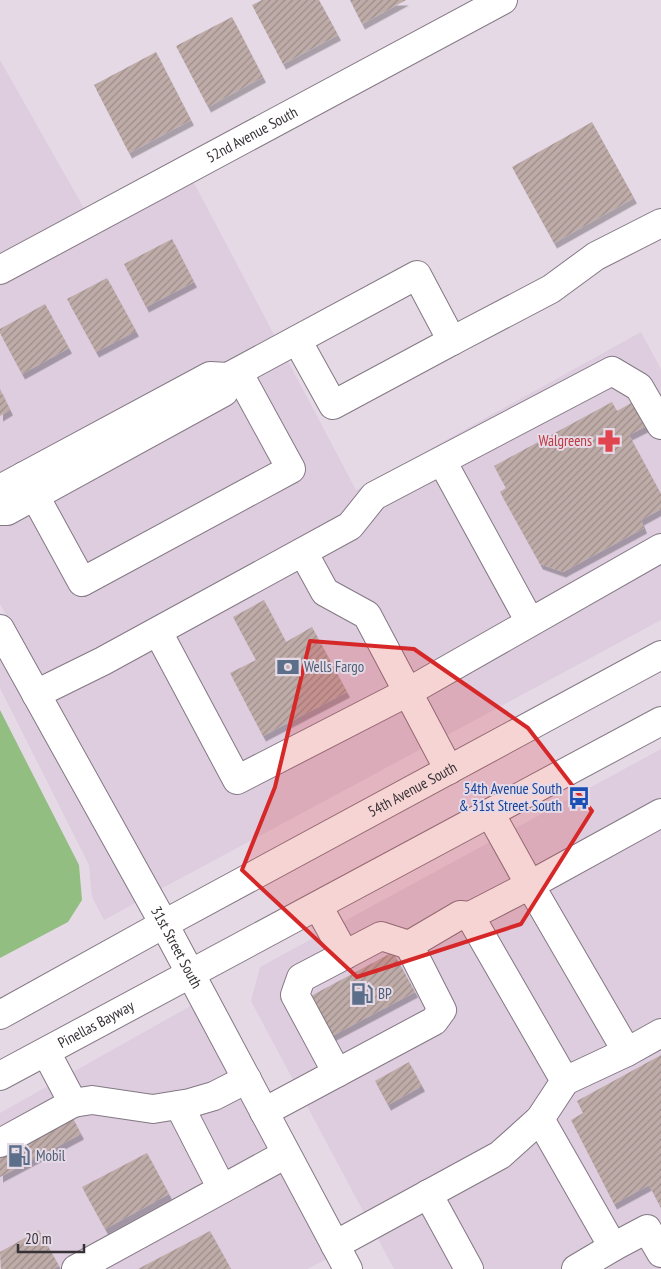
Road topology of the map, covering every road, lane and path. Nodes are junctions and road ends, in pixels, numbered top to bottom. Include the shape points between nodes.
1 (503, 0) edge
2 (661, 223) edge
3 (0, 270) edge
4 (297, 340) junction
5 (452, 341) junction
6 (233, 375) junction
7 (661, 426) edge
8 (442, 461) junction
9 (30, 486) junction
10 (0, 489) edge
11 (0, 512) edge
12 (661, 548) edge
13 (303, 552) junction
14 (530, 622) junction
15 (0, 628) edge
16 (158, 632) junction
17 (661, 655) edge
18 (408, 692) junction
19 (36, 694) junction
20 (661, 720) edge
21 (449, 770) junction
22 (490, 813) junction
23 (661, 813) edge
24 (530, 885) junction
25 (318, 906) junction
26 (470, 916) junction
27 (164, 924) junction
28 (409, 945) junction
29 (345, 955) junction
30 (191, 974) junction
31 (0, 1015) edge
32 (661, 1033) edge
33 (46, 1052) junction
34 (626, 1052) junction
35 (337, 1073) junction
36 (0, 1076) edge
37 (247, 1079) junction
38 (565, 1081) junction
39 (73, 1103) junction
40 (179, 1105) junction
41 (264, 1112) junction
42 (540, 1119) junction
43 (0, 1143) edge
44 (286, 1154) junction
45 (222, 1189) junction
46 (428, 1194) junction
47 (613, 1247) junction
48 (661, 1253) edge
49 (341, 1262) edge
50 (76, 1269) edge
51 (469, 1269) edge
52 (576, 1269) edge

1 - 3 main road, 52nd Avenue South
2 - 5 main road via 596,256 551,289
4 - 5 main road via 333,405
4 - 5 main road via 417,275
4 - 6 main road
6 - 9 main road via 224,392
6 - 9 main road via 291,469 82,582
7 - 8 main road via 639,386 612,371
8 - 13 main road via 374,496 350,526
8 - 14 main road
9 - 10 main road
9 - 11 main road via 7,511
12 - 14 main road
13 - 16 main road
13 - 18 main road via 326,592 367,616
14 - 18 main road
15 - 19 main road, 31st Street South
16 - 18 main road via 237,780
16 - 19 main road
17 - 21 main road, 54th Avenue South
18 - 21 main road
19 - 27 main road, 31st Street South
20 - 22 main road
21 - 27 main road, 54th Avenue South
22 - 24 main road
22 - 25 main road
23 - 24 main road
24 - 26 main road
24 - 34 main road
25 - 29 main road
25 - 30 main road
26 - 28 main road via 460,916
26 - 38 main road
27 - 30 main road, 31st Street South
27 - 31 main road
28 - 29 main road via 381,936
28 - 35 main road via 442,1010 434,1021
29 - 35 main road via 301,978 295,995
30 - 33 main road, Pinellas Bayway
30 - 37 main road, 31st Street South
32 - 34 main road
33 - 36 main road, Pinellas Bayway
33 - 39 main road
34 - 38 main road
35 - 41 main road
37 - 40 main road via 214,1096
37 - 41 main road, 31st Street South
38 - 42 main road
39 - 40 main road via 92,1100 153,1109
39 - 43 main road
40 - 45 main road
41 - 44 main road, 31st Street South
42 - 46 main road via 500,1155
42 - 47 main road
44 - 45 main road
44 - 49 main road, 31st Street South
45 - 50 main road
46 - 49 main road
46 - 51 main road
47 - 48 main road via 647,1230
47 - 52 main road

